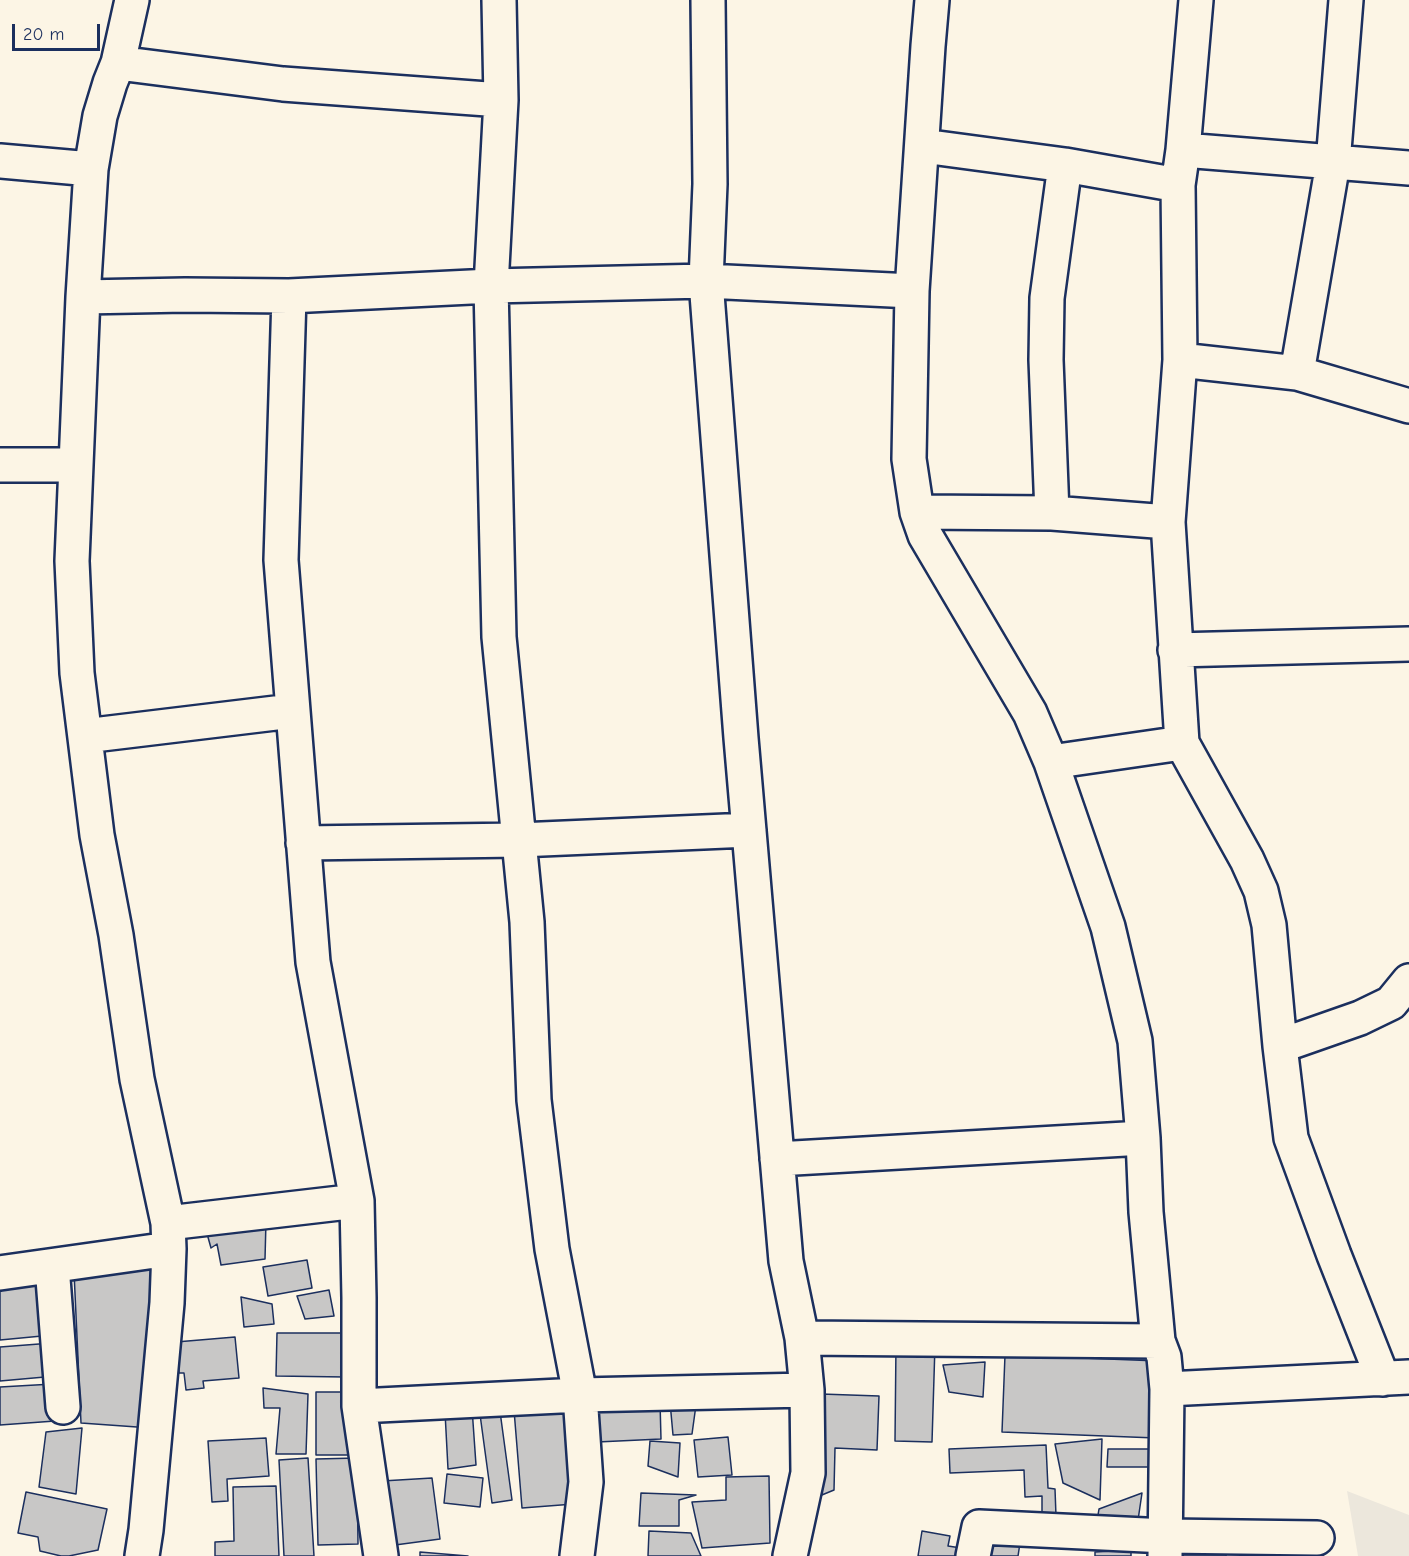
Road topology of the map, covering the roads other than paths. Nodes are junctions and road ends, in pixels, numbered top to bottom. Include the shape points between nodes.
1 (132, 0) edge
2 (499, 0) edge
3 (708, 0) edge
4 (932, 0) edge
5 (1196, 0) edge
6 (1346, 0) edge
7 (118, 63) junction
8 (501, 100) junction
9 (923, 146) junction
10 (1183, 150) junction
11 (0, 161) edge
12 (1333, 163) junction
13 (1065, 165) junction
14 (1409, 168) edge
15 (91, 169) junction
16 (1178, 185) junction
17 (706, 281) junction
18 (491, 286) junction
19 (912, 291) junction
20 (289, 296) junction
21 (83, 297) junction
22 (1180, 360) junction
23 (1297, 373) junction
24 (1409, 406) edge
25 (0, 465) edge
26 (76, 465) junction
27 (918, 512) junction
28 (1052, 513) junction
29 (1168, 522) junction
30 (1409, 644) edge
31 (1175, 650) junction
32 (292, 711) junction
33 (85, 736) junction
34 (1182, 743) junction
35 (1051, 762) junction
36 (749, 830) junction
37 (519, 840) junction
38 (303, 843) junction
39 (1409, 981) edge
40 (1280, 1046) junction
41 (1143, 1138) junction
42 (777, 1159) junction
43 (357, 1201) junction
44 (168, 1236) junction
45 (52, 1266) junction
46 (0, 1273) edge
47 (802, 1338) junction
48 (1158, 1341) junction
49 (1396, 1378) edge
50 (1167, 1389) junction
51 (807, 1390) junction
52 (580, 1395) junction
53 (359, 1406) junction
54 (63, 1407) dead end
55 (1317, 1538) dead end
56 (1166, 1546) edge
57 (142, 1556) edge
58 (381, 1556) edge
59 (576, 1556) edge
60 (790, 1556) edge
61 (973, 1556) edge

1 - 7 street
2 - 8 street
3 - 17 street via 710,184
4 - 9 street
5 - 10 street
6 - 12 street
7 - 8 street via 283,84
7 - 15 street via 100,116
8 - 18 street
9 - 13 street
9 - 19 street
10 - 12 street
10 - 16 street
11 - 15 street
12 - 14 street
12 - 23 street
13 - 16 street
13 - 28 street via 1047,298
15 - 21 street
16 - 22 street
17 - 18 street
17 - 19 street
17 - 36 street
18 - 20 street
18 - 37 street via 499,637
19 - 27 street via 909,459
20 - 21 street
20 - 32 street via 281,560
21 - 26 street
22 - 23 street
22 - 29 street
23 - 24 street
25 - 26 street
26 - 33 street via 72,561 77,673
27 - 28 street
27 - 35 street via 925,536 1030,713
28 - 29 street
29 - 31 street
30 - 31 street
31 - 34 street
32 - 33 street
32 - 38 street
33 - 44 street via 137,1079
34 - 35 street
34 - 40 street via 1261,891 1269,925
35 - 41 street via 1108,927 1135,1041
36 - 37 street
36 - 42 street
37 - 38 street
37 - 52 street via 534,1100 552,1249
38 - 43 street via 314,962
39 - 40 street via 1391,1004
40 - 49 street via 1291,1138 1330,1244
41 - 42 street
41 - 48 street
42 - 47 street via 786,1261
43 - 44 street
43 - 53 street
44 - 45 street
44 - 57 street via 167,1303
45 - 46 street
45 - 54 street
47 - 48 street
47 - 51 street
48 - 50 street
49 - 50 street
50 - 56 street
51 - 52 street
51 - 60 street via 808,1473
52 - 53 street
52 - 59 street via 586,1482
53 - 58 street
55 - 56 street
56 - 61 street via 979,1527

